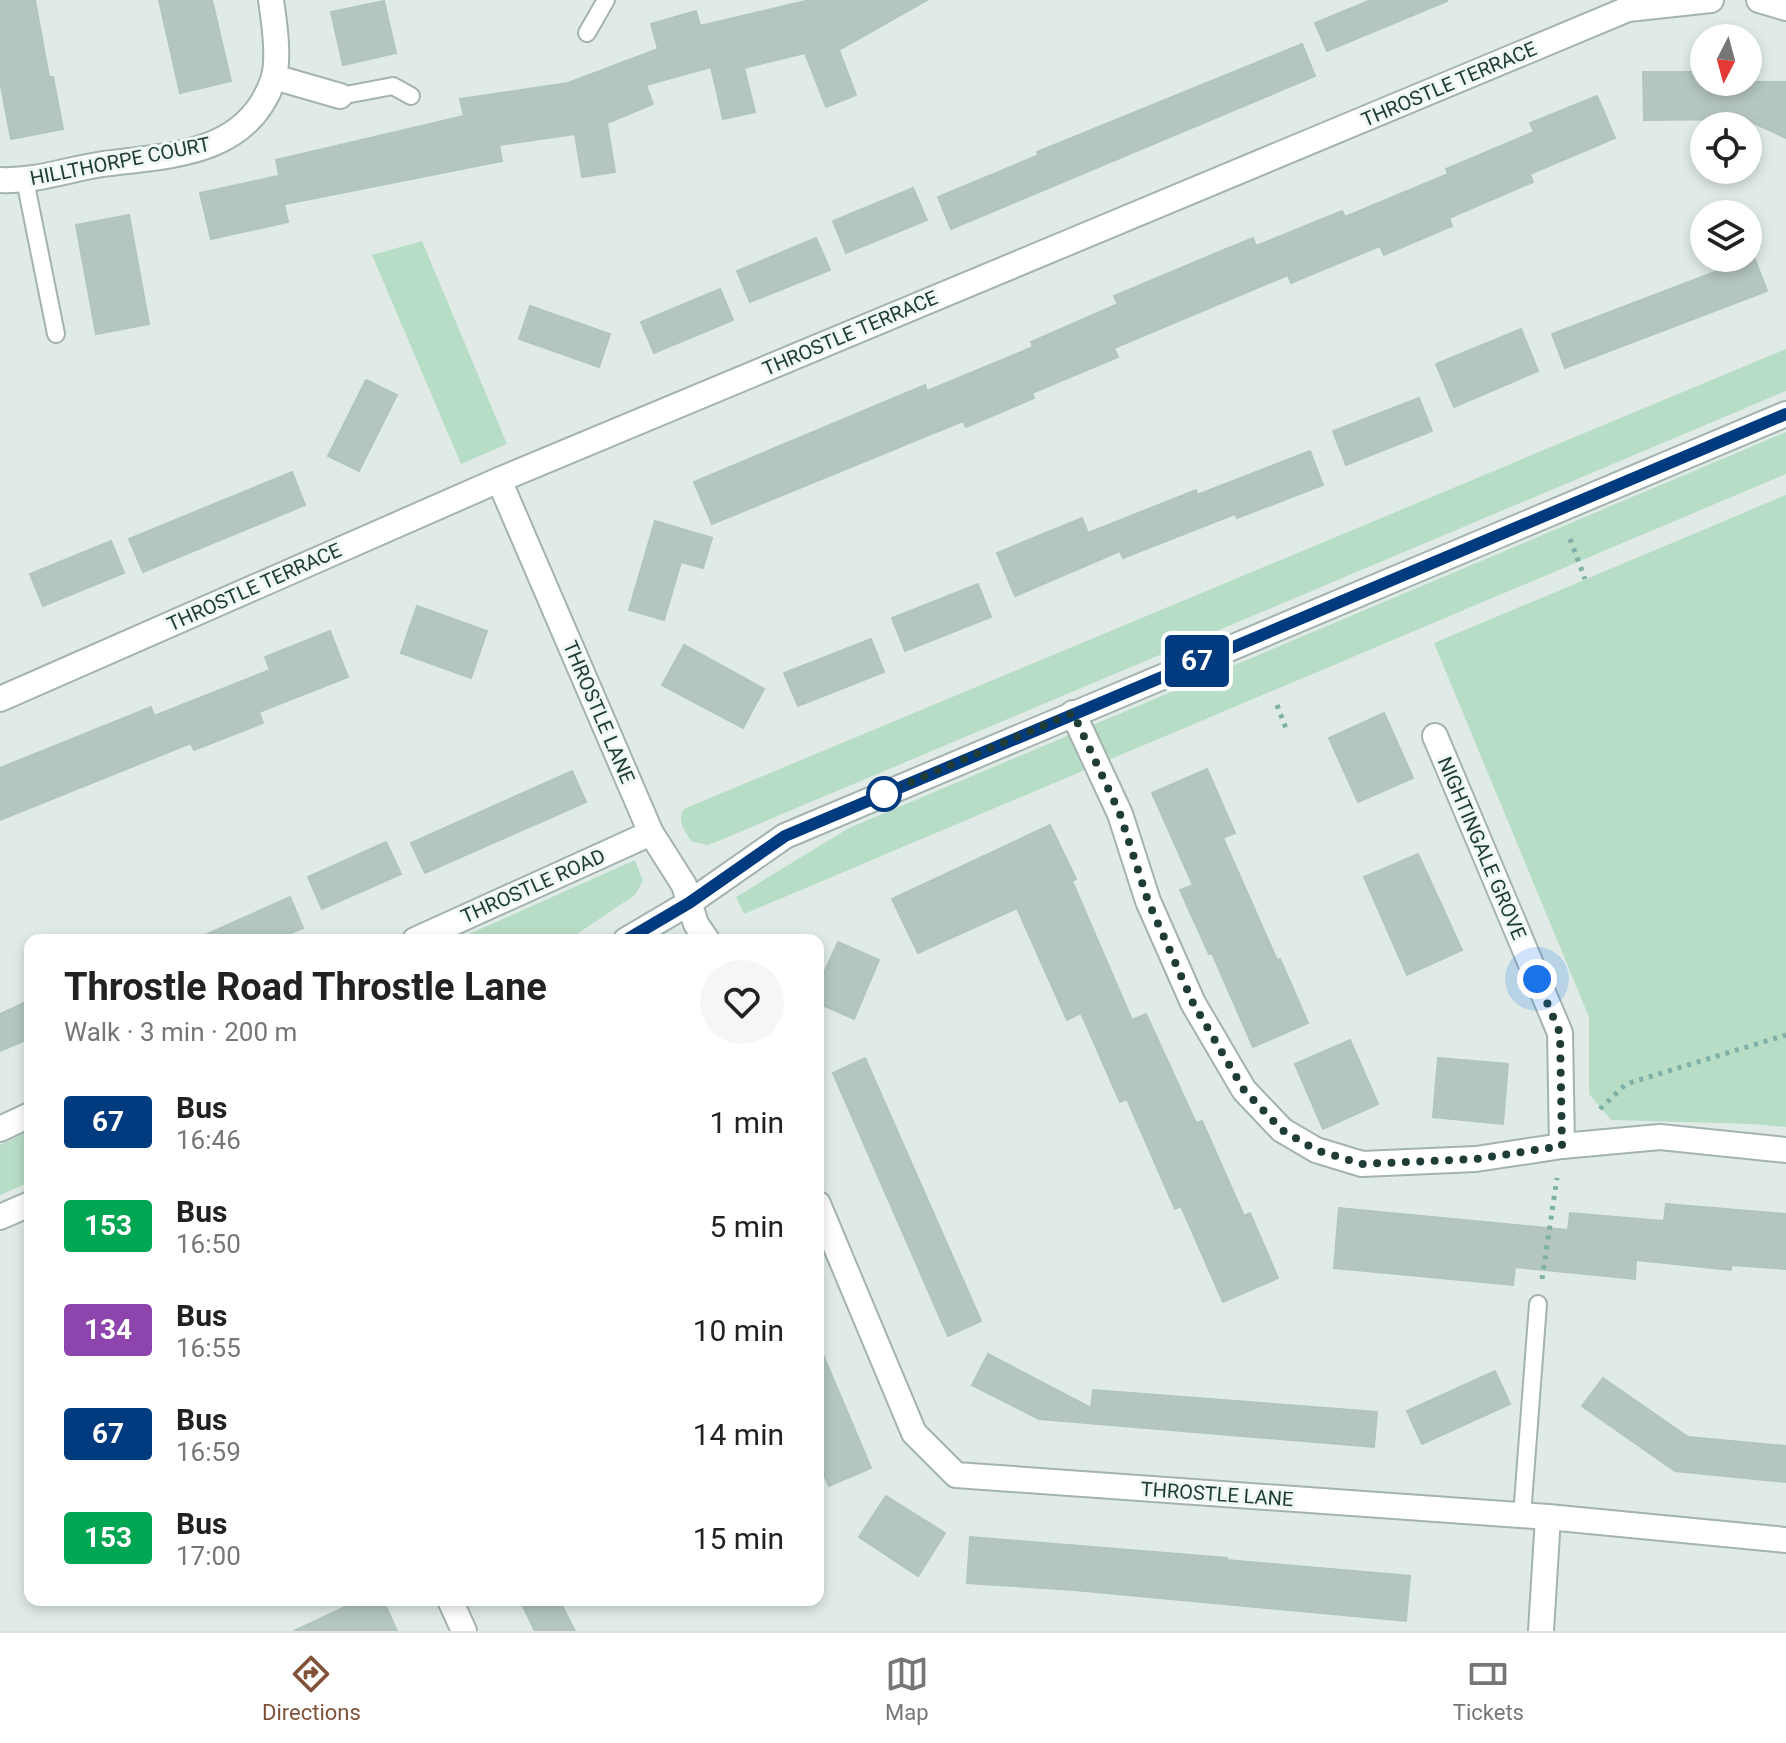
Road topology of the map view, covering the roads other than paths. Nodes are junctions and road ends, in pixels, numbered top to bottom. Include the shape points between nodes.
1 (271, 0) edge
2 (606, 0) edge
3 (1711, 0) edge
4 (1759, 0) edge
5 (1786, 8) edge
6 (587, 33) dead end
7 (274, 77) junction
8 (340, 96) joint
9 (411, 96) dead end
10 (0, 180) edge
11 (25, 180) junction
12 (56, 334) dead end
13 (1786, 414) edge
14 (499, 480) junction
15 (0, 699) edge
16 (1073, 713) junction
17 (1435, 736) dead end
18 (651, 833) junction
19 (689, 903) junction
20 (428, 934) edge
21 (636, 934) edge
22 (703, 934) edge
23 (24, 1118) edge
24 (0, 1129) edge
25 (1562, 1146) junction
26 (1786, 1150) edge
27 (24, 1207) edge
28 (0, 1217) edge
29 (824, 1218) edge
30 (1538, 1304) dead end
31 (1522, 1516) junction
32 (1548, 1517) junction
33 (1786, 1540) edge
34 (453, 1606) edge
35 (464, 1631) edge
36 (1541, 1631) edge

1 - 7 street, HILLTHORPE COURT
2 - 6 lane
3 - 14 street, THROSTLE TERRACE via 1628,9
4 - 5 street
7 - 8 street
7 - 11 street, HILLTHORPE COURT via 257,113 224,141 179,154
8 - 9 lane via 393,86
10 - 11 street, HILLTHORPE COURT
11 - 12 lane
13 - 16 street
14 - 15 street, THROSTLE TERRACE
14 - 18 street, THROSTLE LANE
16 - 19 street via 785,836
16 - 25 street via 1120,814 1148,901 1193,1003 1244,1090 1282,1130 1316,1150 1362,1164 1476,1159
17 - 25 street, NIGHTINGALE GROVE via 1560,1033
18 - 19 street, THROSTLE LANE via 684,885
18 - 20 street, THROSTLE ROAD
19 - 21 street
19 - 22 street, THROSTLE LANE
23 - 24 street
25 - 26 street via 1660,1137
27 - 28 street
29 - 31 street, THROSTLE LANE via 914,1433 956,1475
30 - 31 lane
31 - 32 street, THROSTLE LANE
32 - 33 street, THROSTLE LANE
32 - 36 street
34 - 35 street

